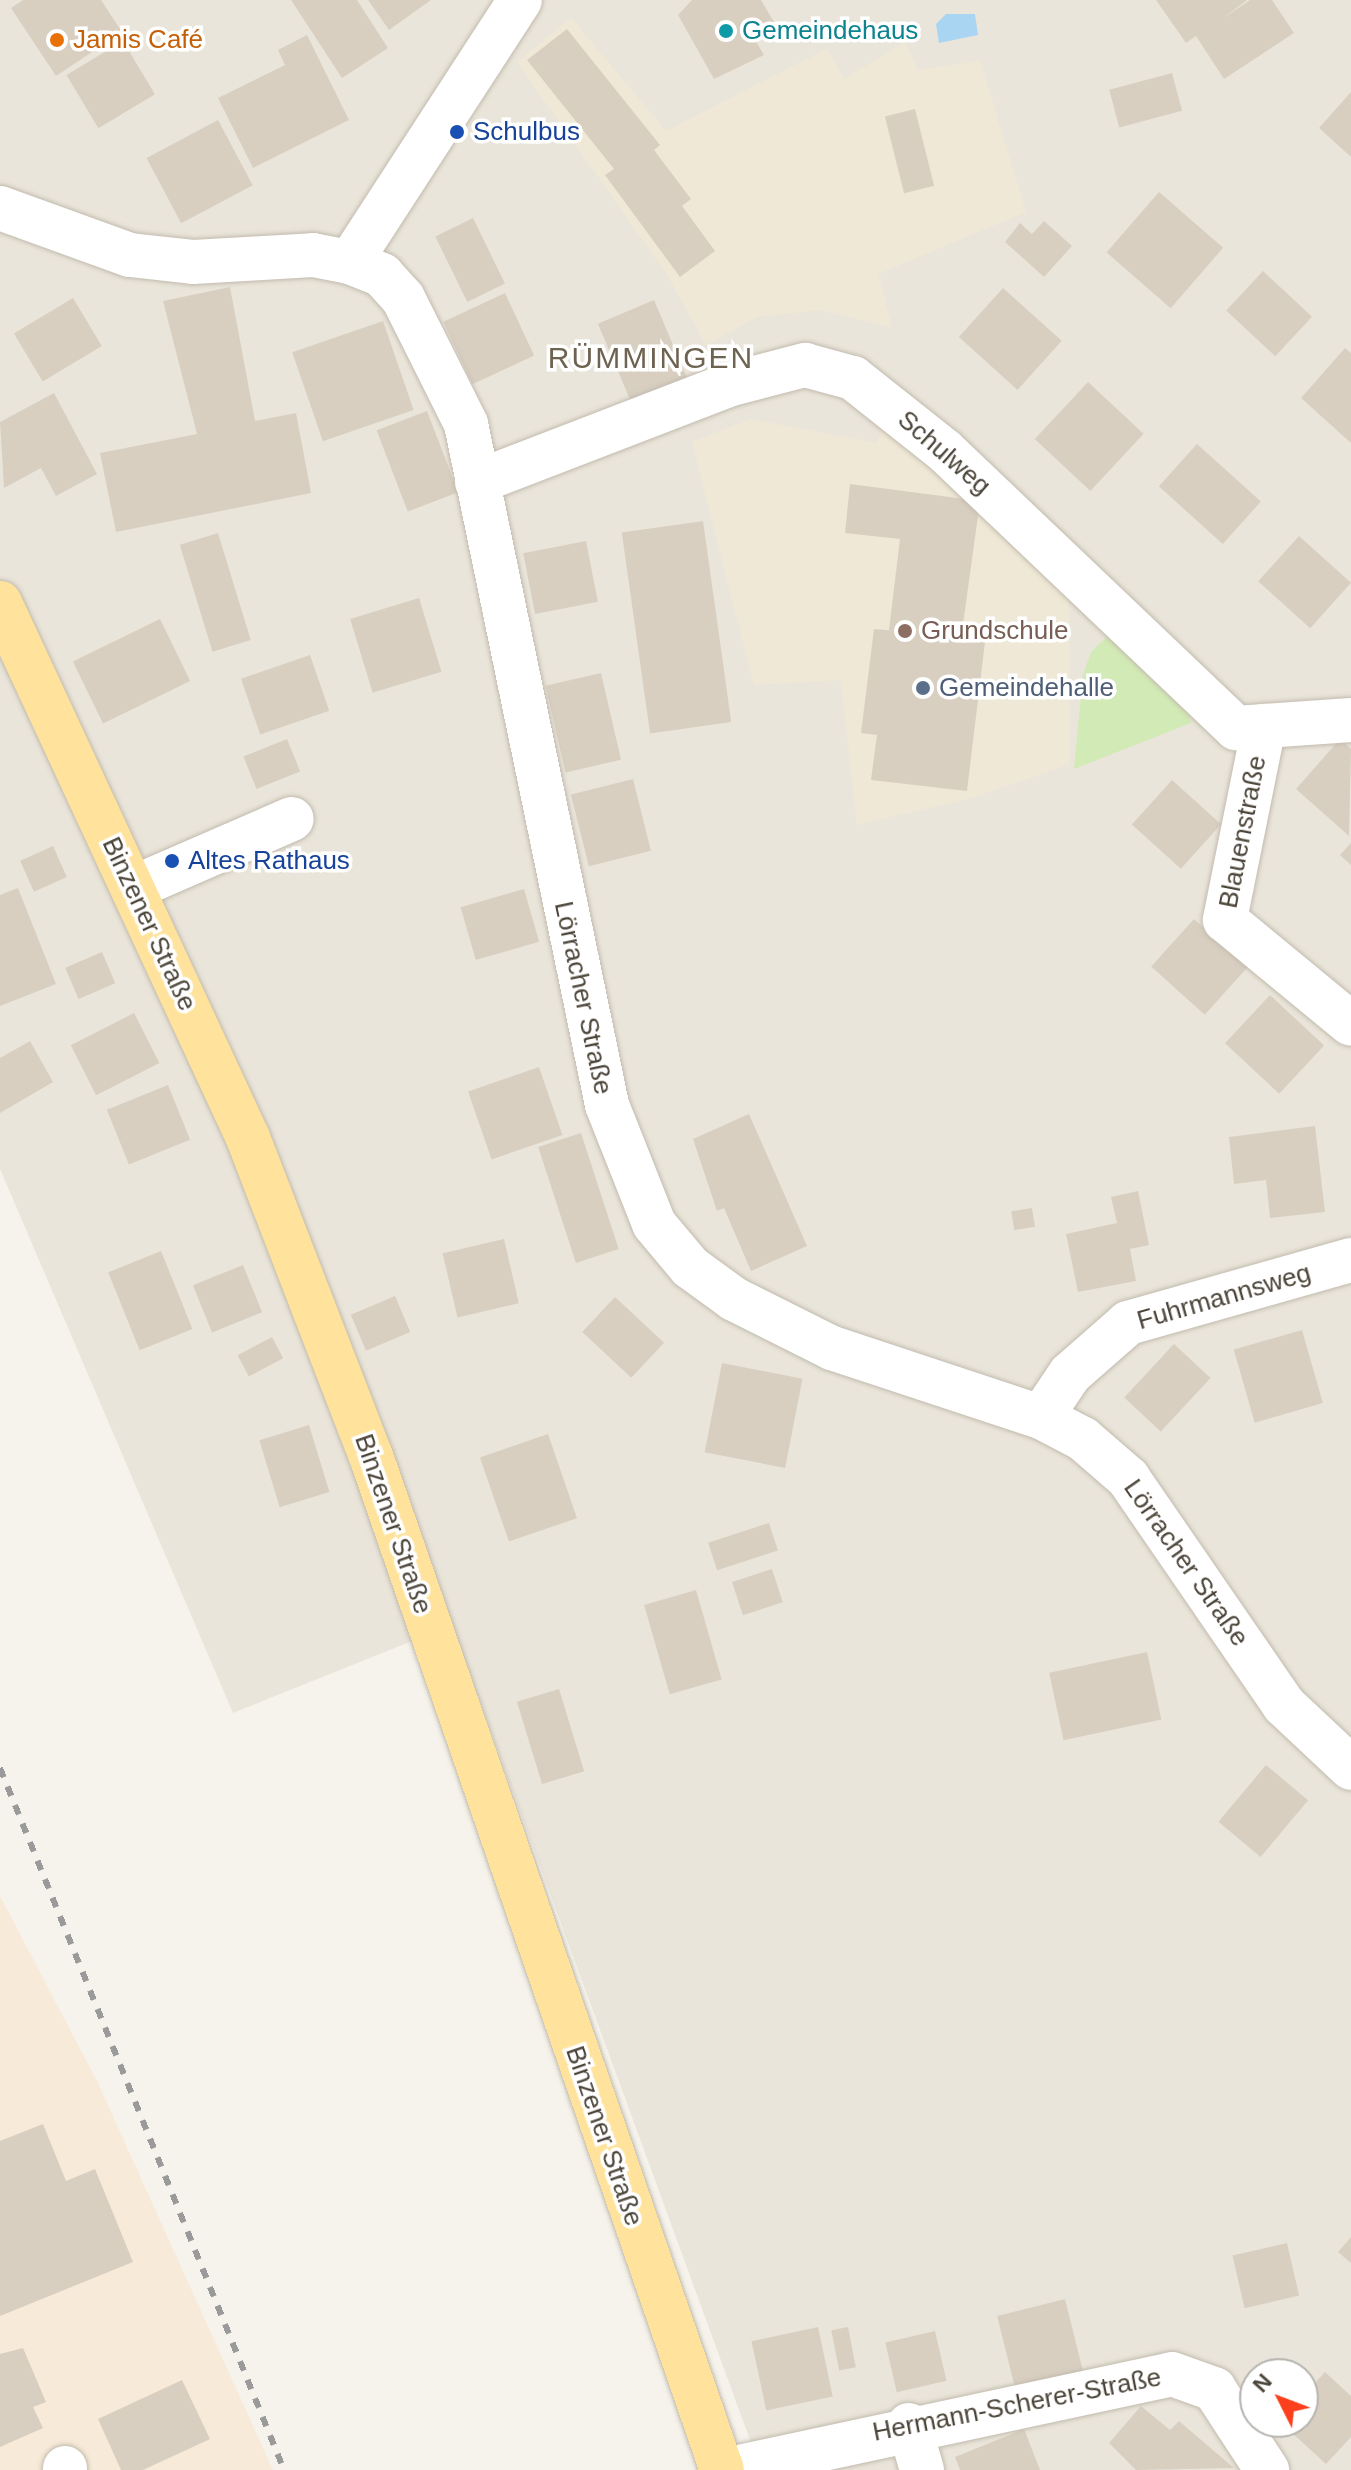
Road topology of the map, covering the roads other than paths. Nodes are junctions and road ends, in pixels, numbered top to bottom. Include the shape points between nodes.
1 (520, 0) edge
2 (0, 208) edge
3 (350, 262) junction
4 (477, 482) junction
5 (0, 603) edge
6 (1351, 720) edge
7 (1264, 726) junction
8 (292, 819) dead end
9 (133, 888) junction
10 (1351, 1024) edge
11 (1351, 1260) edge
12 (1041, 1417) junction
13 (1351, 1768) edge
14 (909, 2425) junction
15 (723, 2470) edge
16 (922, 2470) edge
17 (1267, 2470) edge

1 - 3 street
2 - 3 street, Lörracher Straße via 130,255 193,262 313,255
3 - 4 street, Lörracher Straße via 393,286 435,350 466,424
4 - 7 street, Schulweg via 728,385 805,365 853,378 945,451 1236,728
4 - 12 street, Lörracher Straße via 607,1105 654,1224 690,1267 734,1299 832,1348
5 - 9 main road, Binzener Straße
6 - 7 street, Schulweg
7 - 10 street, Blauenstraße via 1225,920
8 - 9 street
9 - 15 main road, Binzener Straße via 248,1138 371,1456
11 - 12 street, Fuhrmannsweg via 1128,1323 1070,1374
12 - 13 street, Lörracher Straße via 1083,1439 1128,1478 1284,1705
14 - 15 street, Hermann-Scherer-Straße
14 - 16 street
14 - 17 street, Hermann-Scherer-Straße via 1172,2374 1214,2389

